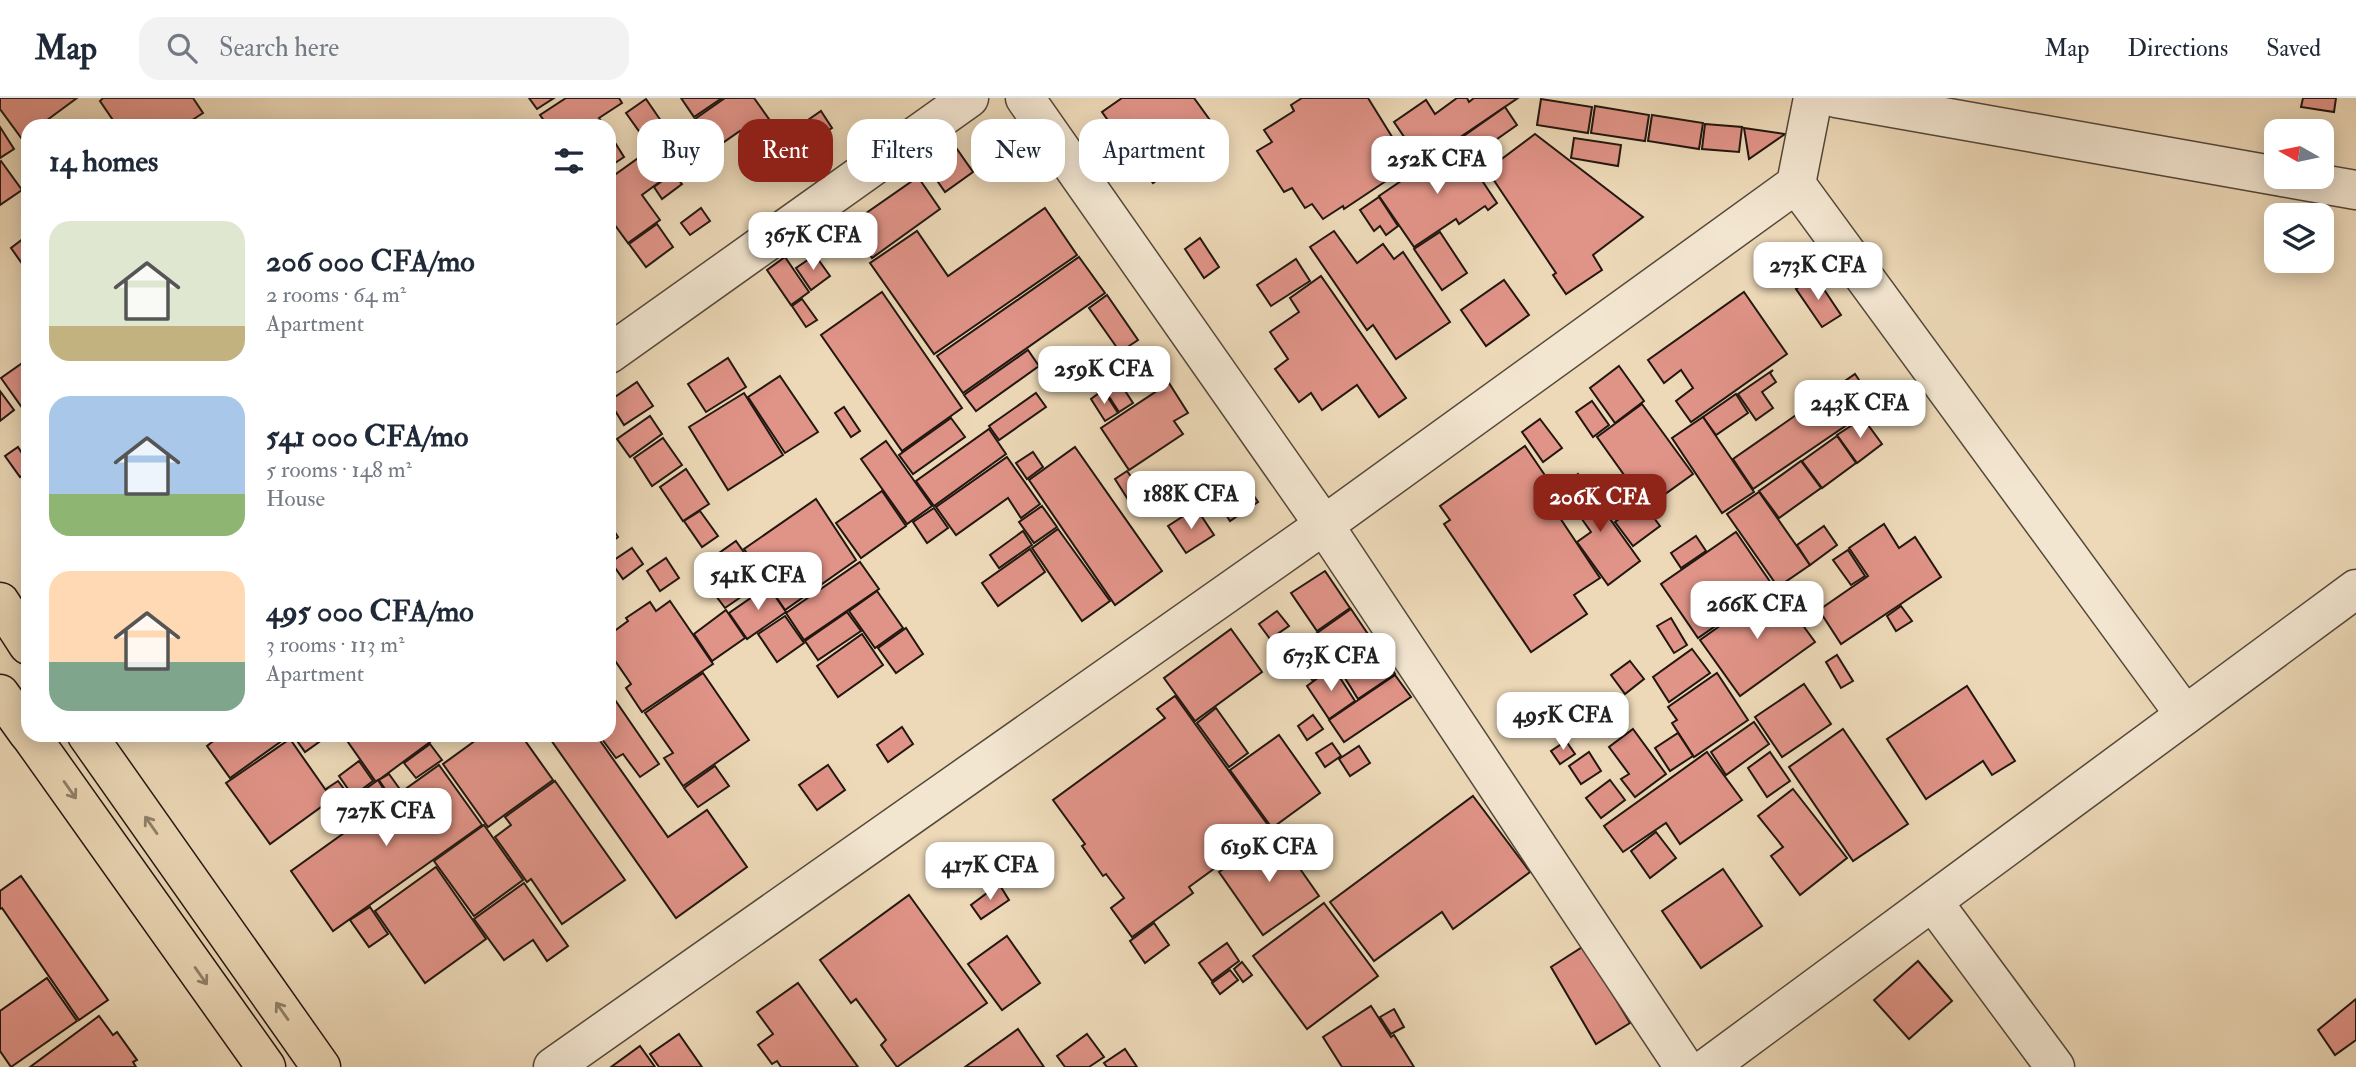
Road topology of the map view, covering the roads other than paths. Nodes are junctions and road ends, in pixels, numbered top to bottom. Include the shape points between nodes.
1 (969, 98) edge
2 (1025, 98) edge
3 (1813, 98) edge
4 (1836, 98) edge
5 (2264, 174) edge
6 (1796, 184) junction
7 (2334, 186) edge
8 (2356, 190) edge
9 (616, 349) edge
10 (1324, 525) junction
11 (2356, 589) edge
12 (0, 602) edge
13 (21, 634) edge
14 (0, 694) edge
15 (2185, 716) junction
16 (21, 723) edge
17 (35, 742) edge
18 (92, 742) edge
19 (1933, 902) junction
20 (266, 1067) edge
21 (321, 1067) edge
22 (553, 1067) edge
23 (1684, 1067) edge
24 (1708, 1067) edge
25 (2055, 1067) edge

1 - 9 street
2 - 10 street
3 - 6 street
4 - 5 street
6 - 10 street
6 - 15 street
7 - 8 street
10 - 22 street
10 - 23 street
11 - 15 street
12 - 13 main road
14 - 16 main road
15 - 19 street
17 -> 20 main road
21 -> 18 main road
19 - 24 street
19 - 25 street

